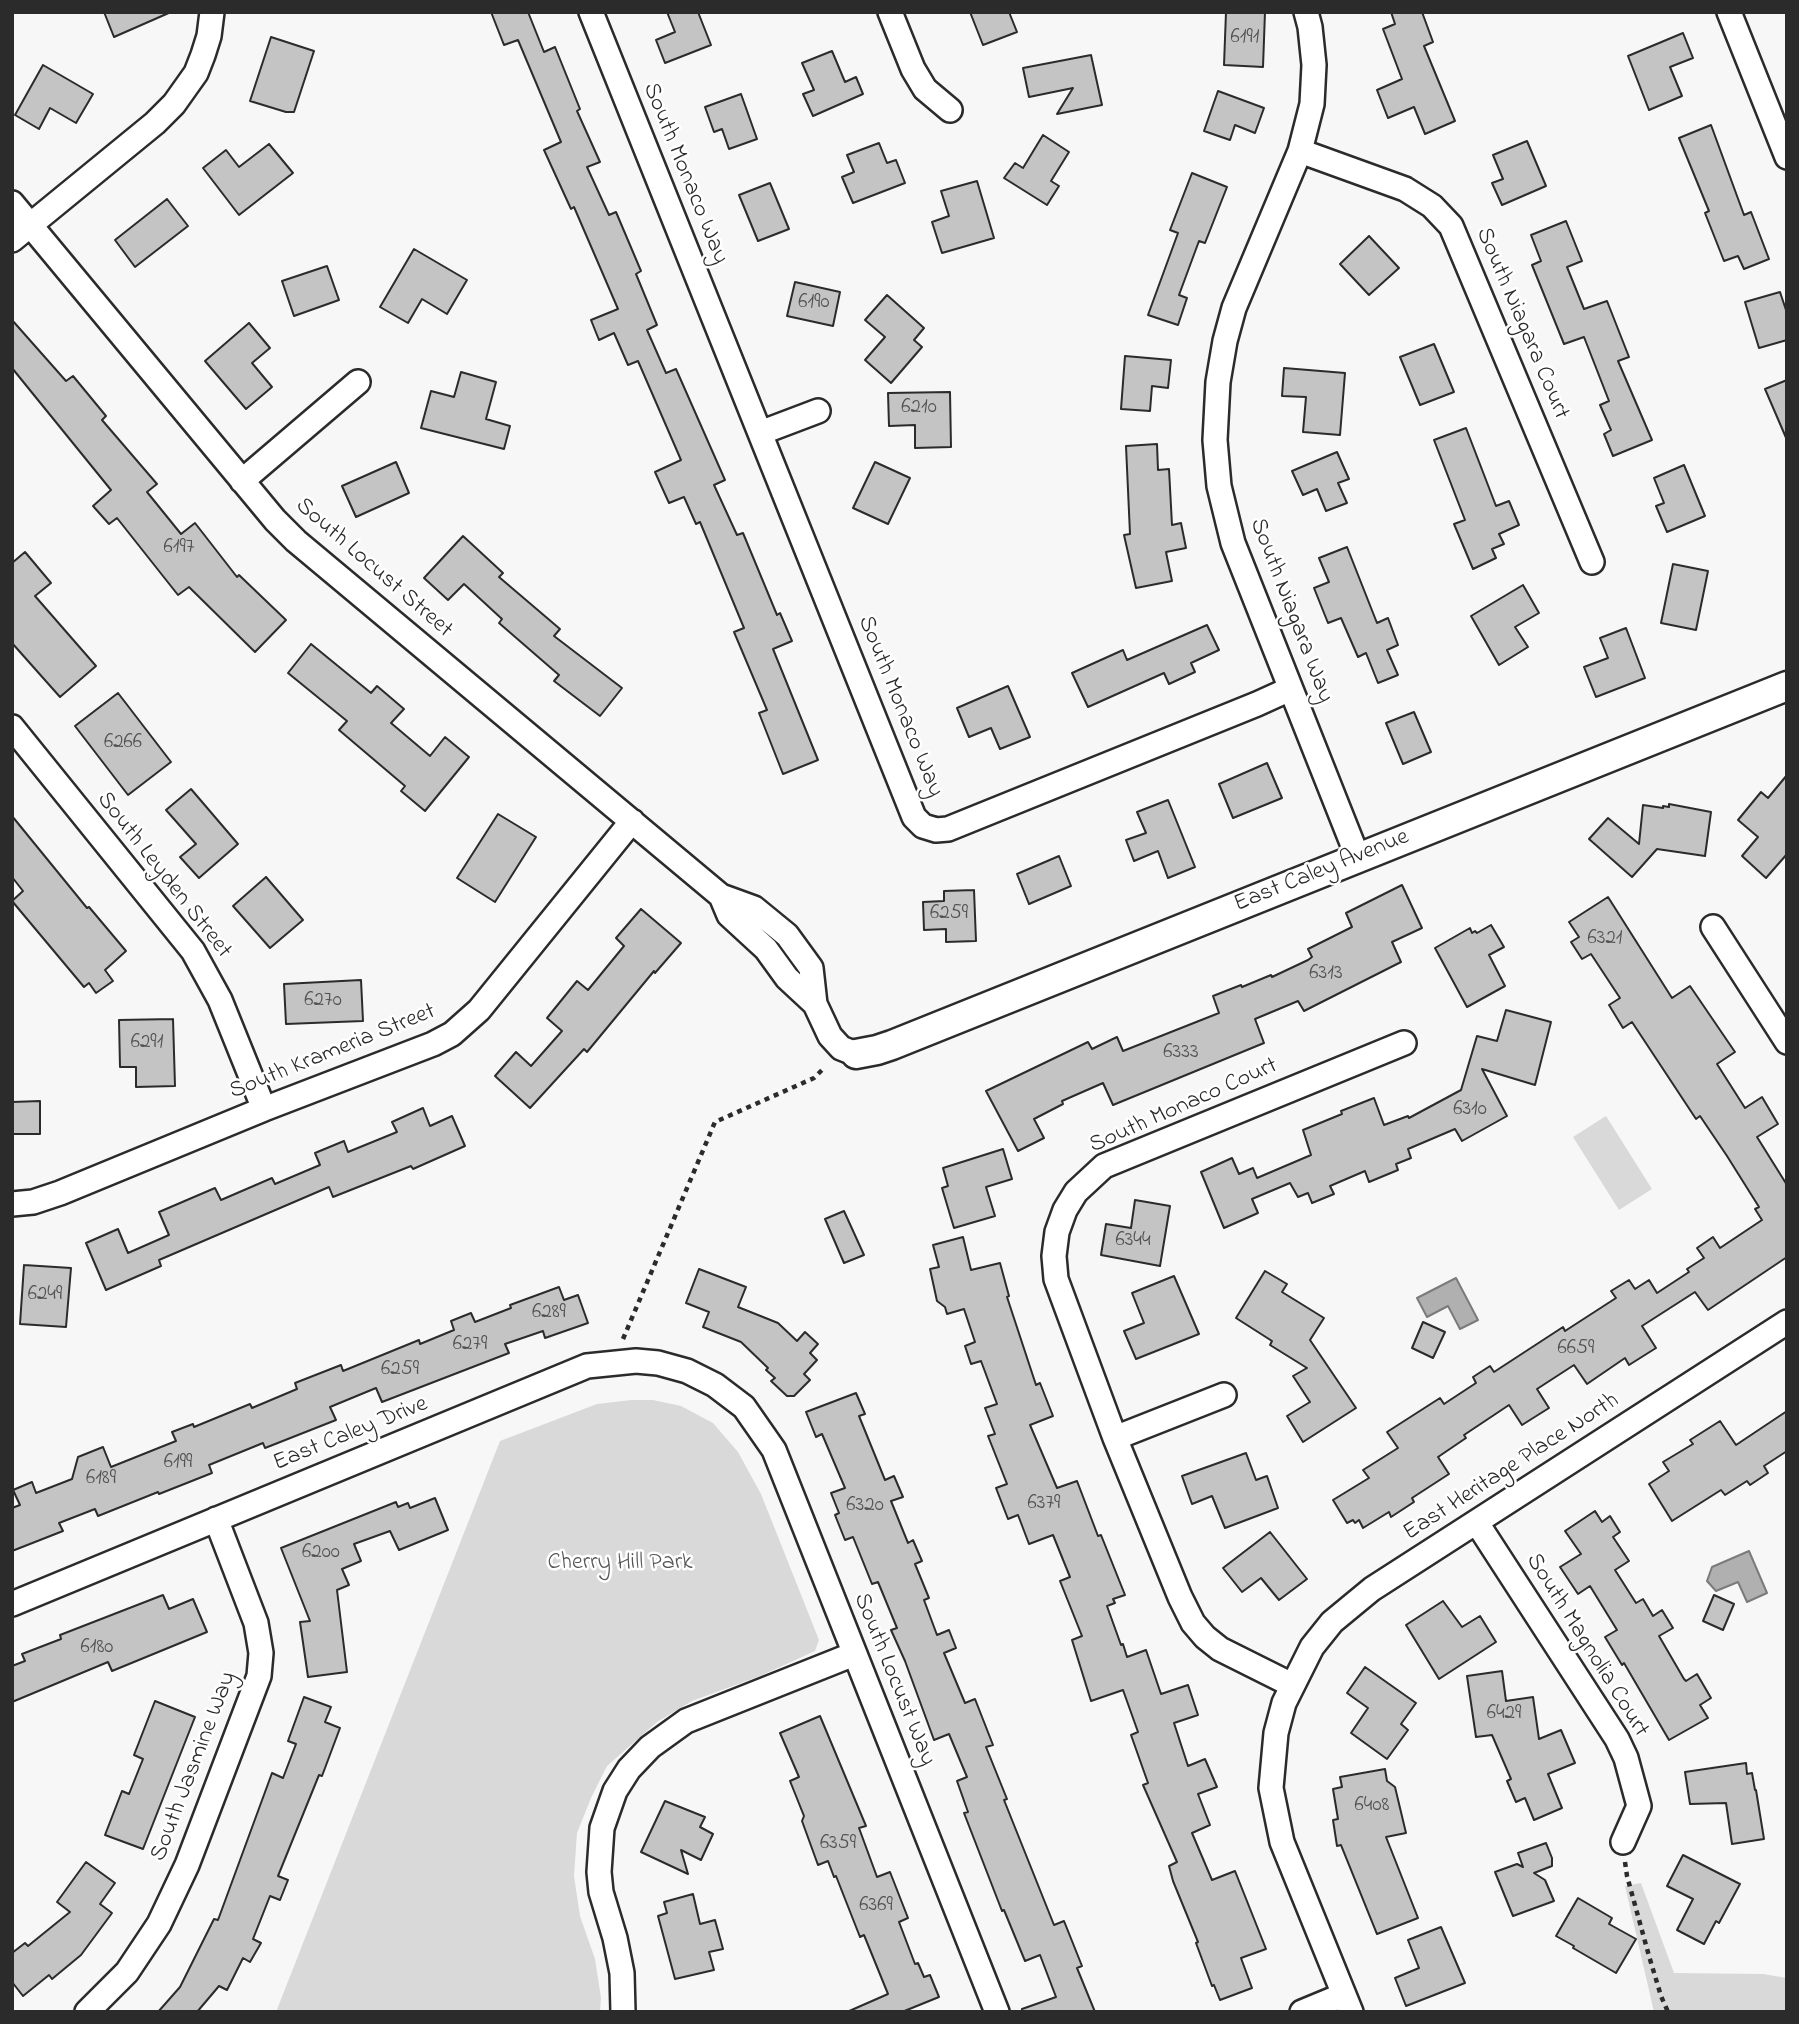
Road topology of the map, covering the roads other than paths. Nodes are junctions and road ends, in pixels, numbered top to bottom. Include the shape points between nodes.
1 (212, 12) edge
2 (591, 12) edge
3 (890, 12) edge
4 (1306, 12) edge
5 (1730, 12) edge
6 (950, 110) dead end
7 (1300, 151) junction
8 (1787, 157) edge
9 (12, 203) edge
10 (31, 224) junction
11 (12, 240) edge
12 (358, 382) dead end
13 (818, 411) dead end
14 (760, 433) junction
15 (242, 481) junction
16 (1592, 562) dead end
17 (1787, 686) edge
18 (1290, 688) junction
19 (12, 727) edge
20 (632, 821) junction
21 (1358, 858) junction
22 (1713, 927) dead end
23 (1787, 1042) edge
24 (1404, 1043) dead end
25 (856, 1054) joint
26 (264, 1109) junction
27 (12, 1204) edge
28 (1787, 1322) edge
29 (715, 1385) joint
30 (1224, 1395) dead end
31 (1115, 1438) junction
32 (216, 1519) junction
33 (1477, 1523) junction
34 (12, 1604) edge
35 (854, 1654) junction
36 (1292, 1685) junction
37 (1623, 1842) road end
38 (1347, 2003) edge
39 (87, 2012) edge
40 (623, 2012) edge
41 (997, 2012) edge
42 (1303, 2012) edge

1 - 10 street via 196,73 174,104
2 - 14 street, South Monaco Way
3 - 6 street via 925,89
4 - 7 street, South Niagara Way via 1314,65 1312,104
5 - 8 street
7 - 16 street, South Niagara Court via 1405,189 1432,206 1451,226
7 - 18 street, South Niagara Way via 1234,308 1218,382 1215,440 1219,486 1233,543
9 - 10 street, South Locust Street
10 - 11 street
10 - 15 street, South Locust Street
12 - 15 street
13 - 14 street
14 - 18 street, South Monaco Way via 914,817 923,825 947,829
15 - 20 street, South Locust Street via 296,541
17 - 21 street, East Caley Avenue
18 - 21 street, South Niagara Way
19 - 26 street, South Leyden Street via 193,951 220,1000
20 - 25 street, South Locust Street via 721,896 729,915 815,1004 836,1043
20 - 26 street, South Krameria Street via 467,1023 433,1044
21 - 25 street, East Caley Avenue via 884,1048
22 - 23 street
24 - 31 street, South Monaco Court via 1104,1166 1076,1192 1057,1232 1056,1279
26 - 27 street, South Krameria Street via 60,1193
28 - 33 street, East Heritage Place North
29 - 32 street, East Caley Drive via 658,1363 587,1366
29 - 35 street, South Locust Way via 744,1407 774,1450
30 - 31 street
31 - 36 street, South Monaco Court via 1193,1623 1220,1649
32 - 34 street, East Caley Drive
32 - 39 street, South Jasmine Way via 256,1623 259,1676 187,1865 159,1924 127,1972
33 - 36 street, East Heritage Place North via 1371,1589 1332,1622
33 - 37 street, South Magnolia Court via 1626,1758 1639,1806
35 - 40 street via 686,1721 629,1769 615,1791 602,1828 599,1872 622,1973
35 - 41 street, South Locust Way
36 - 38 street, East Heritage Place North via 1276,1734 1273,1804 1282,1842
38 - 42 street

